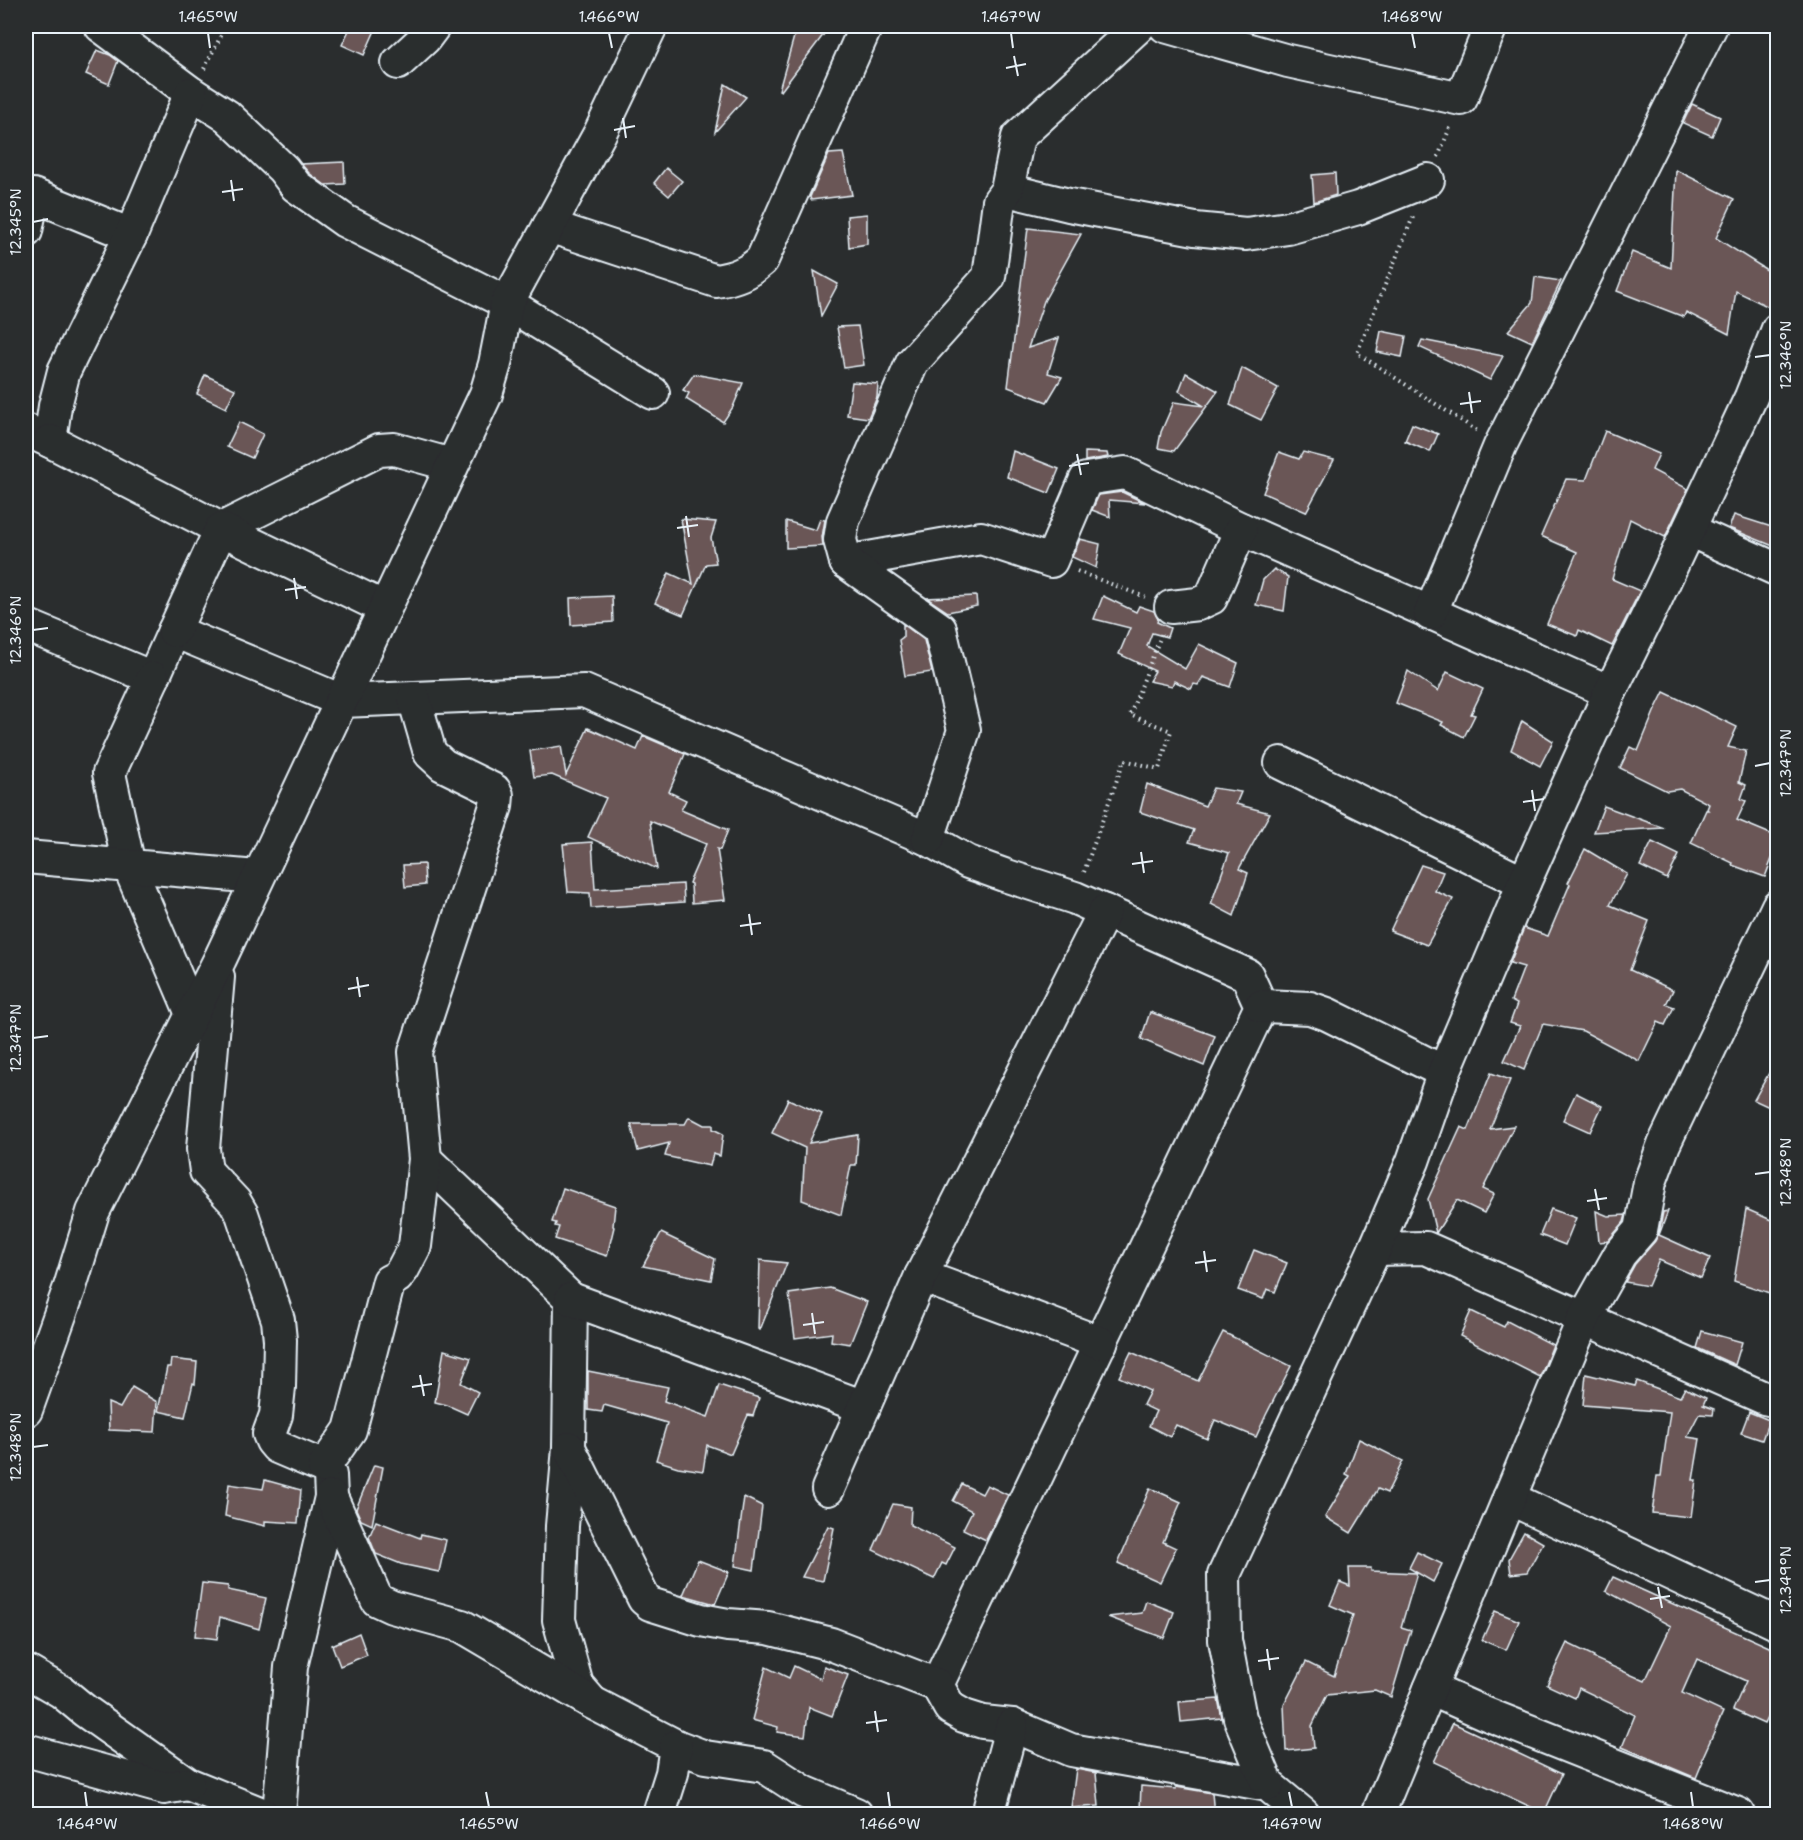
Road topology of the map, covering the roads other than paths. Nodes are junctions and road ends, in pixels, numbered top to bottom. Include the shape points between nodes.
1 (101, 26) edge
2 (434, 26) edge
3 (651, 26) edge
4 (866, 26) edge
5 (1139, 26) edge
6 (1165, 26) edge
7 (1491, 26) edge
8 (1711, 26) edge
9 (1210, 32) edge
10 (398, 63) dead end
11 (191, 93) junction
12 (1428, 180) road end
13 (1007, 190) junction
14 (549, 226) junction
15 (26, 231) edge
16 (131, 235) junction
17 (507, 303) junction
18 (1778, 329) edge
19 (653, 393) dead end
20 (38, 436) edge
21 (452, 465) junction
22 (221, 529) junction
23 (1241, 530) junction
24 (1689, 530) junction
25 (846, 562) junction
26 (1778, 570) edge
27 (1172, 607) road end
28 (385, 608) junction
29 (1430, 614) junction
30 (26, 624) edge
31 (174, 631) junction
32 (153, 678) junction
33 (1610, 692) junction
34 (414, 698) junction
35 (342, 701) junction
36 (1281, 763) dead end
37 (928, 839) junction
38 (26, 857) edge
39 (129, 866) junction
40 (257, 877) junction
41 (1524, 883) junction
42 (1778, 906) edge
43 (1105, 911) junction
44 (220, 959) junction
45 (1261, 1006) junction
46 (192, 1014) junction
47 (1444, 1072) junction
48 (425, 1159) junction
49 (1375, 1249) junction
50 (921, 1276) junction
51 (571, 1299) junction
52 (1584, 1318) junction
53 (1101, 1343) junction
54 (1773, 1391) edge
55 (864, 1407) junction
56 (26, 1410) edge
57 (569, 1448) junction
58 (328, 1482) junction
59 (828, 1489) dead end
60 (1509, 1498) junction
61 (1778, 1624) edge
62 (26, 1671) edge
63 (937, 1685) junction
64 (1430, 1689) junction
65 (591, 1702) junction
66 (1012, 1725) junction
67 (676, 1746) junction
68 (26, 1750) edge
69 (188, 1784) junction
70 (1268, 1785) junction
71 (262, 1815) edge
72 (279, 1815) edge
73 (659, 1815) edge
74 (856, 1815) edge
75 (988, 1815) edge
76 (1303, 1815) edge
77 (1378, 1815) edge
78 (1738, 1815) edge

1 - 11 street
2 - 10 street
3 - 14 street via 600,133
4 - 14 street via 762,260 752,270 716,281
5 - 13 street via 1018,137
6 - 9 street
7 - 9 street via 1461,99 1288,61
8 - 29 street via 1500,446
11 - 16 street
11 - 17 street via 227,116 296,186 345,221
12 - 13 street via 1358,208 1288,228 1246,234 1196,229
13 - 25 street via 999,201 989,276 912,363 843,521 840,540
14 - 17 street
15 - 16 street via 33,195
16 - 20 street via 64,371 55,406
17 - 19 street
17 - 21 street via 486,394
18 - 24 street
20 - 22 street
21 - 22 street via 394,449 379,450
21 - 28 street
22 - 28 street
22 - 31 street
23 - 25 street via 1125,473 1086,478 1051,561 981,538
23 - 27 street via 1211,598
23 - 29 street
24 - 26 street
24 - 33 street
25 - 37 street via 940,629 964,730
28 - 35 street
29 - 33 street
30 - 32 street
31 - 32 street
31 - 35 street
32 - 39 street via 109,773
33 - 41 street
34 - 35 street
34 - 37 street via 584,691
34 - 48 street via 430,753 443,765 497,795 415,1052
35 - 40 street
36 - 41 street
37 - 43 street via 968,862
38 - 39 street
39 - 40 street
39 - 46 street
40 - 44 street
41 - 47 street
42 - 52 street via 1664,1144 1650,1182 1641,1230 1620,1254
43 - 45 street via 1247,975
43 - 50 street
44 - 46 street
44 - 58 street via 203,1149 206,1171 242,1214 278,1320 279,1388 272,1441
45 - 47 street via 1310,1008 1327,1014
45 - 53 street
46 - 56 street via 93,1212
47 - 49 street via 1413,1161
48 - 51 street
48 - 58 street via 415,1246 404,1269 389,1281 350,1430
49 - 52 street via 1426,1248
49 - 70 street via 1224,1575 1225,1640 1240,1718
50 - 53 street
50 - 55 street
51 - 55 street
51 - 57 street
52 - 54 street
52 - 60 street
53 - 63 street
55 - 59 street
57 - 63 street via 644,1599 650,1604 701,1620 768,1628 831,1644
57 - 65 street via 559,1620 577,1685
58 - 65 street via 377,1600 462,1626
58 - 72 street via 291,1666
60 - 61 street
60 - 64 street
62 - 69 street via 62,1692
63 - 66 street via 950,1708 964,1716
64 - 77 street
64 - 78 street
65 - 67 street
66 - 70 street via 1071,1750
66 - 75 street
67 - 73 street
67 - 74 street via 705,1757 764,1766 804,1792
68 - 69 street via 165,1788
69 - 71 street
70 - 76 street

